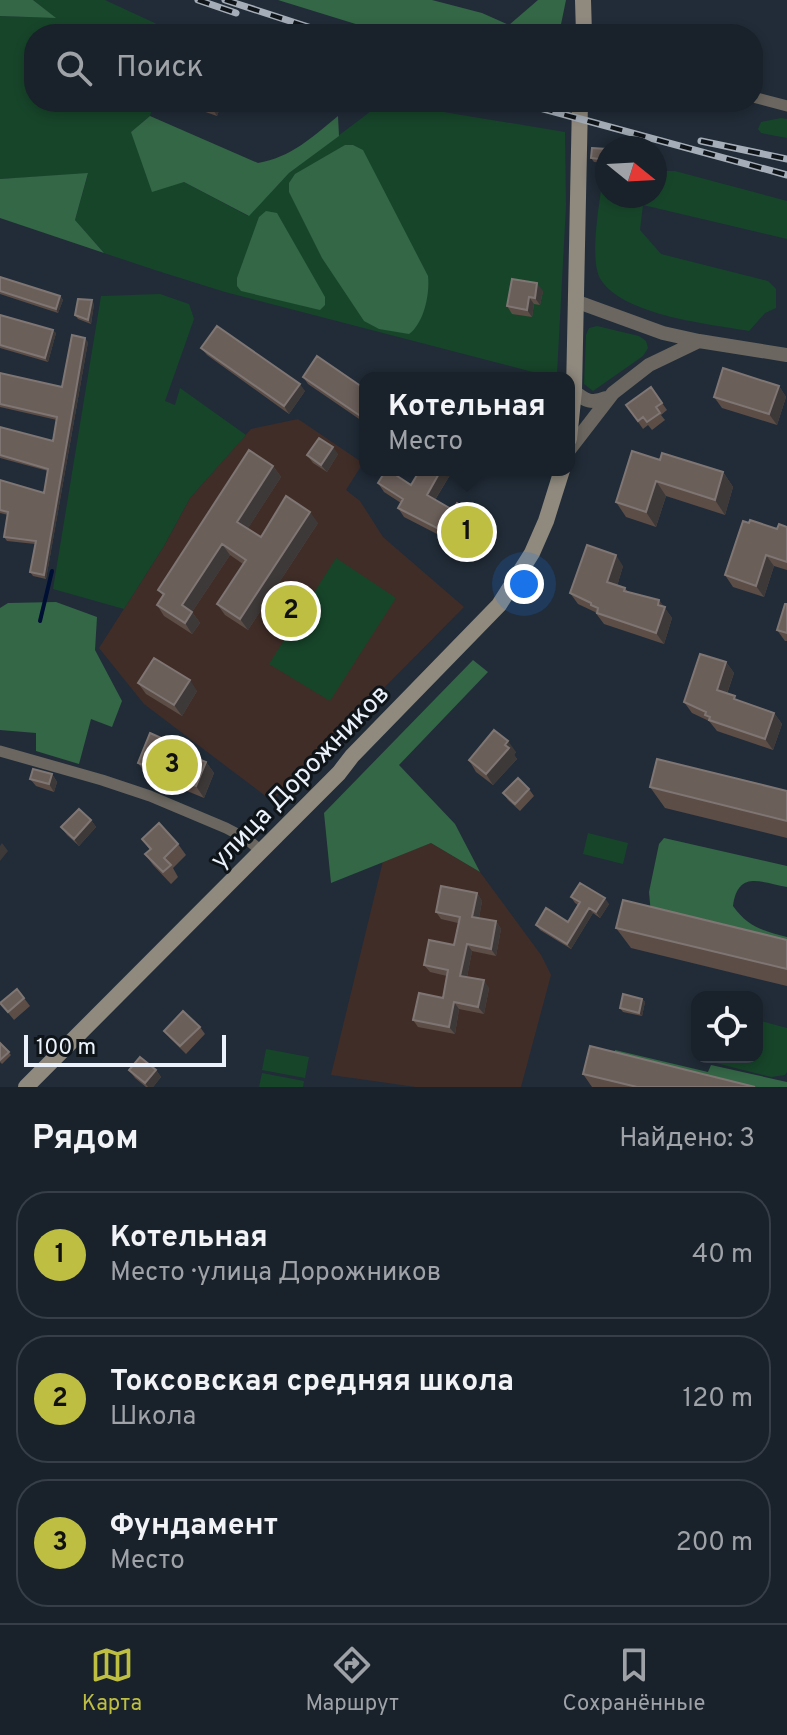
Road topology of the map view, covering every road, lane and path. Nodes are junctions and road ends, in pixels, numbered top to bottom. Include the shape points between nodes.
1 (583, 0) edge
2 (584, 24) edge
3 (763, 100) edge
4 (787, 106) edge
5 (579, 112) edge
6 (575, 301) junction
7 (699, 341) junction
8 (787, 355) edge
9 (574, 372) edge
10 (575, 392) edge
11 (606, 398) junction
12 (575, 442) edge
13 (560, 476) edge
14 (0, 751) edge
15 (261, 851) junction
16 (26, 1087) edge

1 - 2 main road
3 - 4 street
5 - 6 main road
6 - 7 street
6 - 9 main road
7 - 8 street
7 - 11 street via 649,365
10 - 11 street via 588,401
11 - 12 street
13 - 15 main road, улица Дорожников via 532,553 499,605
14 - 15 street via 150,796 226,828
15 - 16 main road, улица Дорожников

